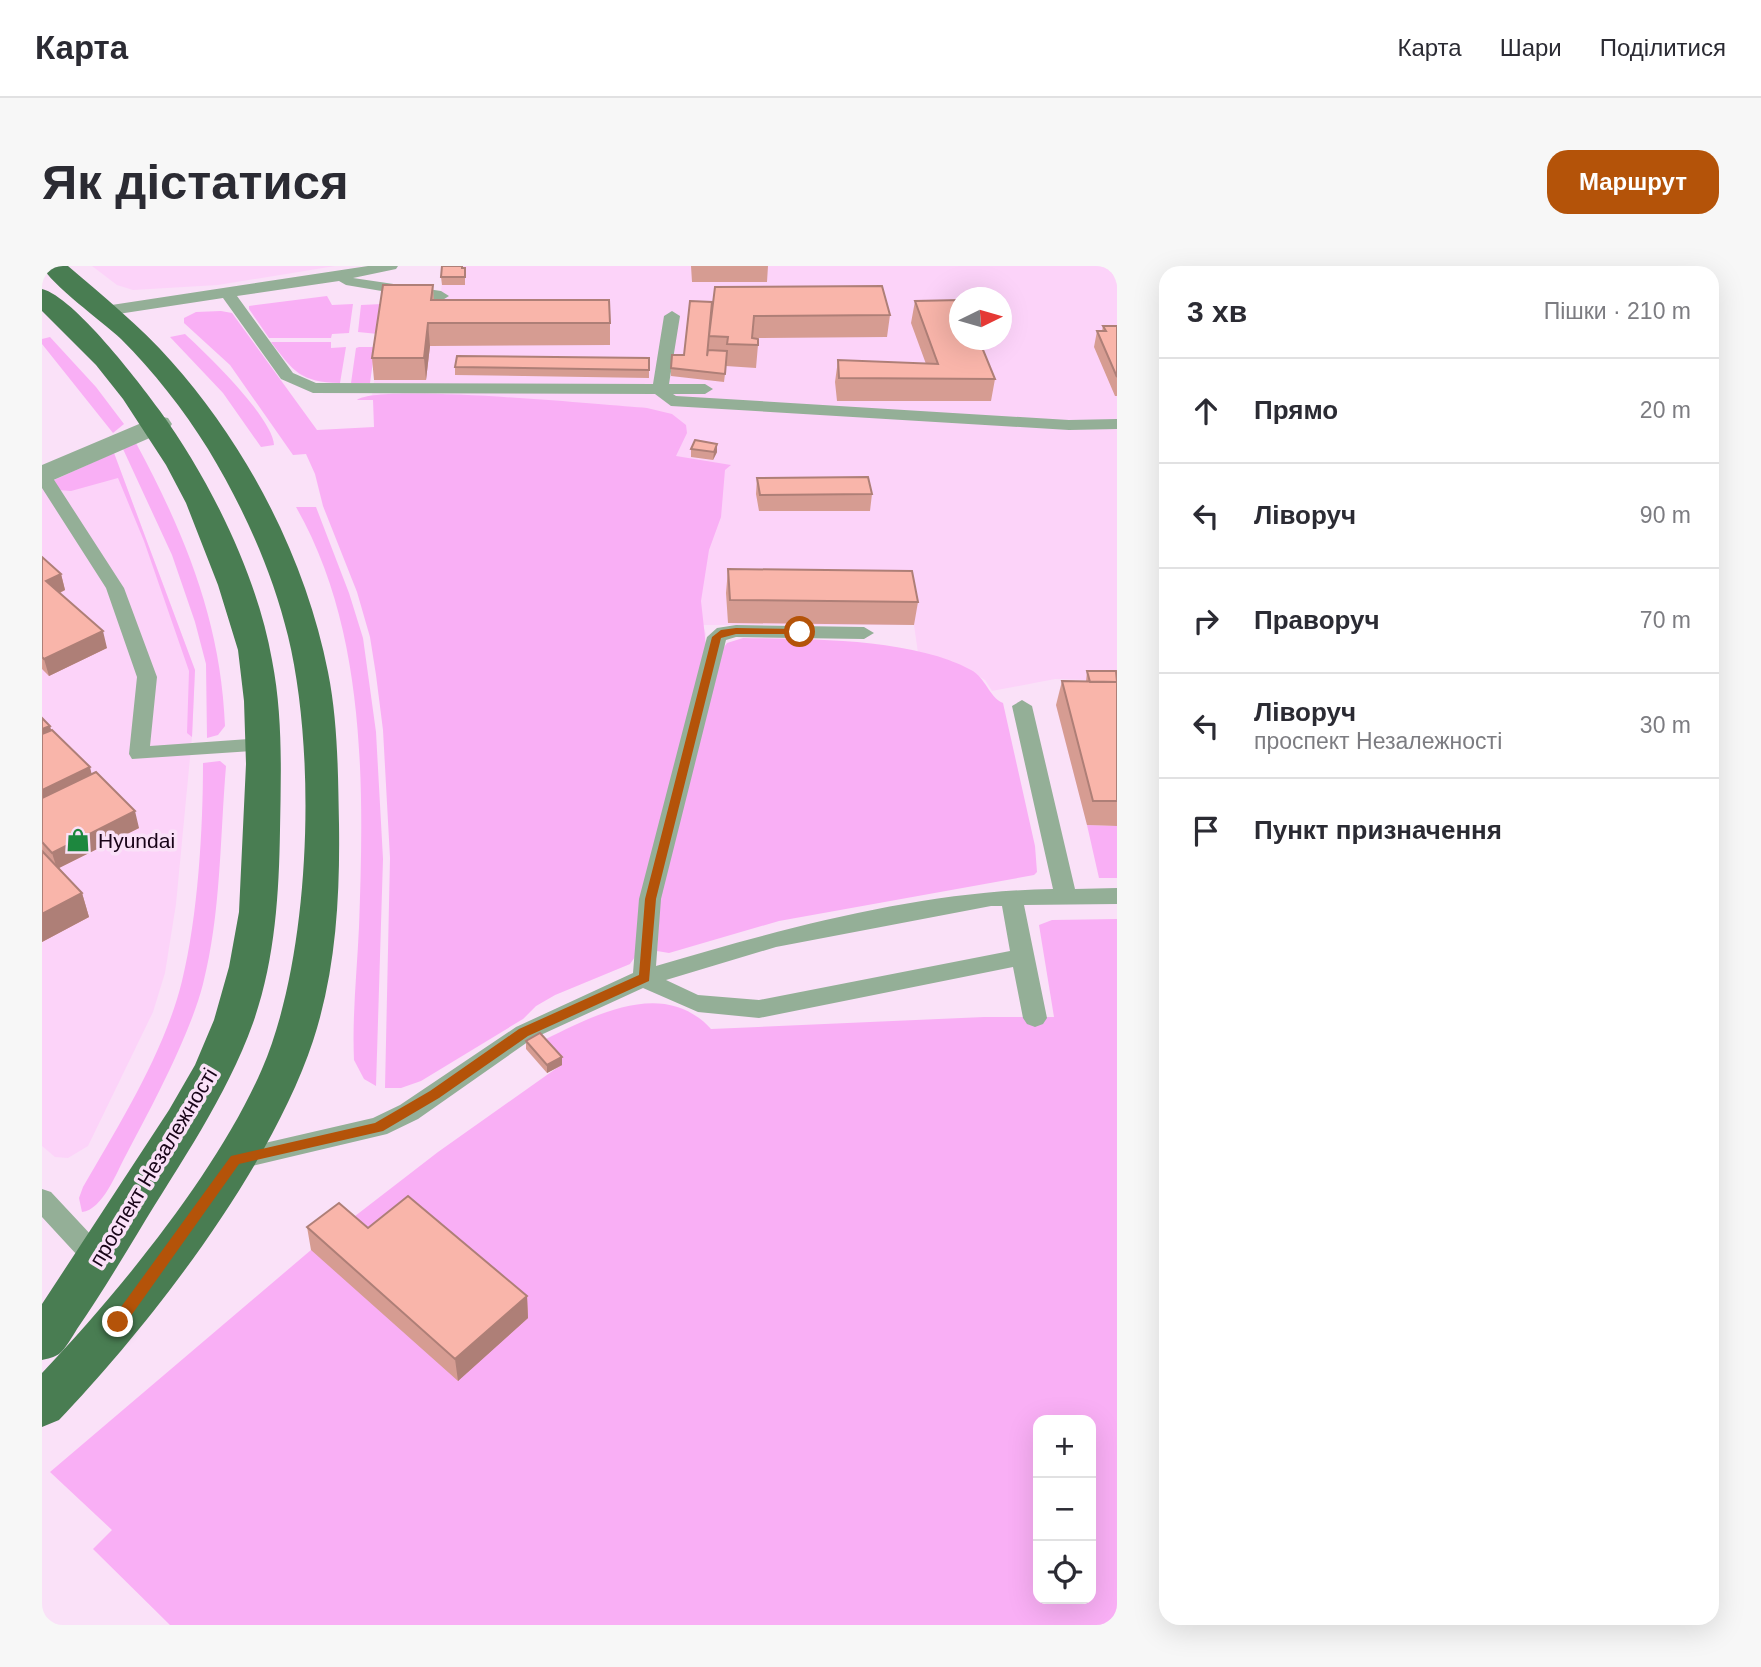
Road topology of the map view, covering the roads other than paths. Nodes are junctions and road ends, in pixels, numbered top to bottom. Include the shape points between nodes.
1 (52, 266) edge
2 (391, 266) edge
3 (329, 278) junction
4 (227, 293) junction
5 (441, 296) dead end
6 (42, 297) edge
7 (105, 311) junction
8 (672, 316) dead end
9 (705, 389) dead end
10 (660, 390) junction
11 (990, 408) edge
12 (914, 414) junction
13 (158, 424) junction
14 (1117, 424) edge
15 (42, 476) edge
16 (863, 633) dead end
17 (1022, 706) dead end
18 (262, 745) junction
19 (1066, 896) junction
20 (1117, 896) edge
21 (1012, 897) junction
22 (1022, 957) junction
23 (645, 978) junction
24 (1035, 1017) dead end
25 (235, 1160) junction
26 (42, 1200) edge
27 (98, 1260) junction
28 (42, 1340) edge
29 (42, 1405) edge

1 - 7 main road
2 - 3 lane
3 - 4 lane
3 - 5 lane
4 - 7 lane
4 - 10 lane via 287,376 313,387
6 - 13 main road, проспект Незалежності via 133,389
7 - 25 main road via 175,383 232,465 276,557 312,672 321,779 316,935 302,1006 282,1068
8 - 10 lane
9 - 10 lane
10 - 12 lane via 671,401 684,403
11 - 12 lane
12 - 14 lane
13 - 15 street
13 - 18 main road, проспект Незалежності via 207,513 244,614 256,658
15 - 18 lane via 115,588 147,677 139,754
16 - 23 lane via 736,631 717,637 650,899
17 - 19 lane
18 - 27 main road, проспект Незалежності via 260,888 243,992 224,1045 191,1111
19 - 20 lane
19 - 21 lane
21 - 22 lane
21 - 23 lane via 776,939
22 - 23 lane via 759,1009 734,1010 675,998
22 - 24 lane
23 - 25 lane via 524,1033 435,1095 378,1127
25 - 29 main road via 118,1322
26 - 27 lane
27 - 28 main road, проспект Незалежності

